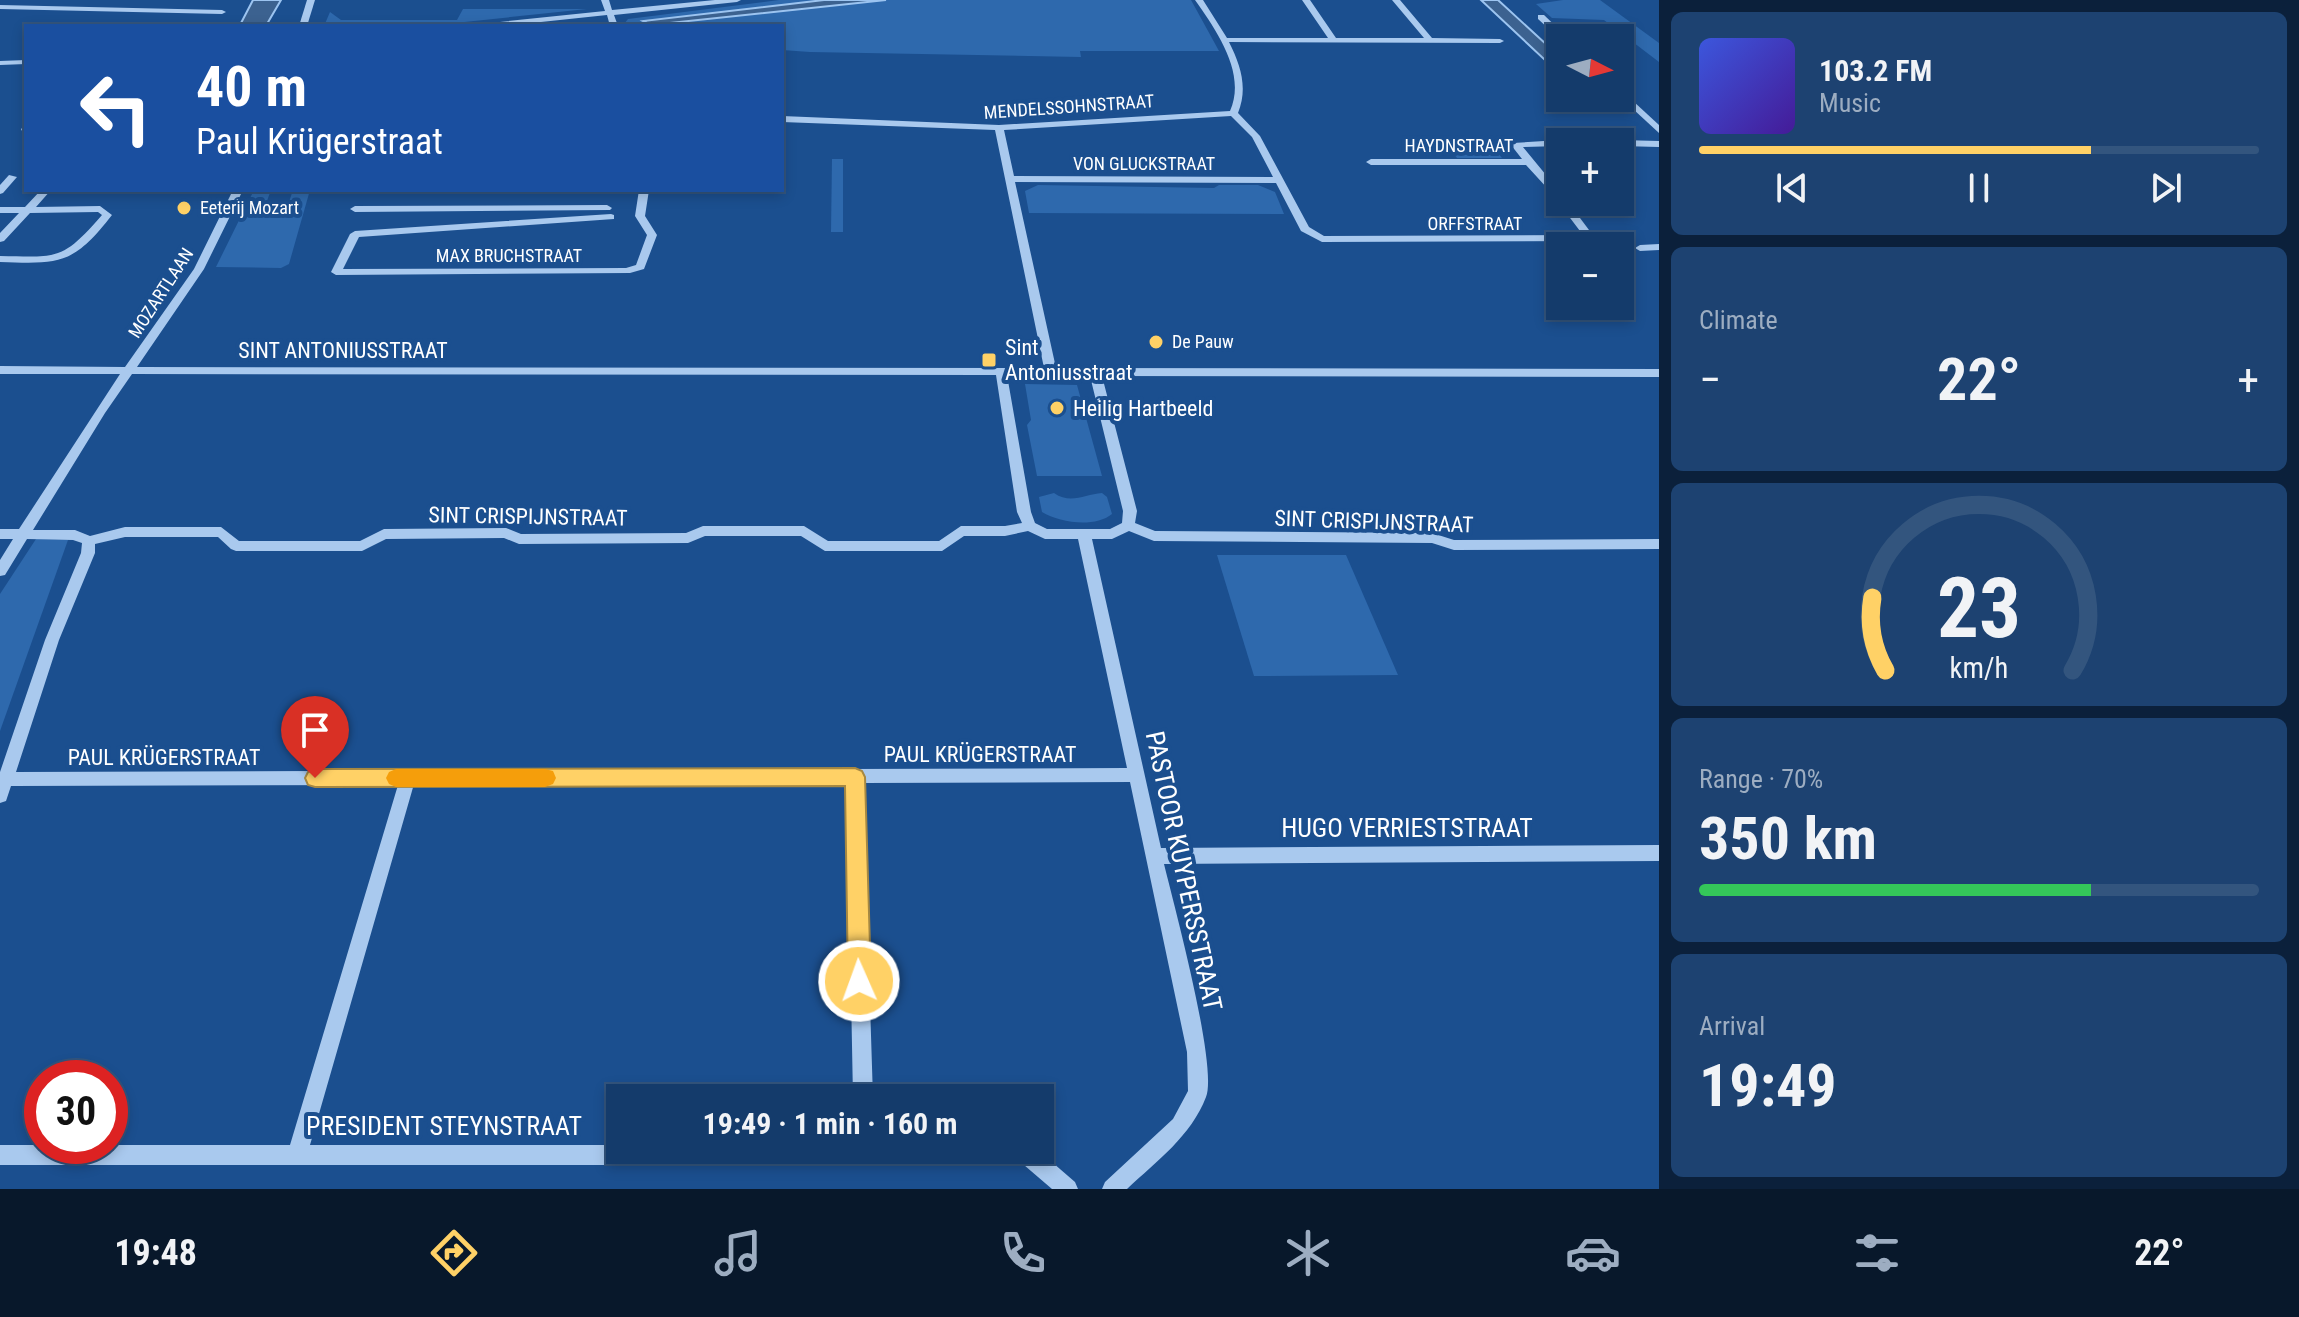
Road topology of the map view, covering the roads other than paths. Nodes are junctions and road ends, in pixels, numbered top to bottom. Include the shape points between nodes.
1 (311, 0) edge
2 (605, 0) edge
3 (737, 0) edge
4 (1199, 0) edge
5 (1306, 0) edge
6 (1396, 0) edge
7 (0, 7) edge
8 (222, 12) dead end
9 (609, 13) junction
10 (1541, 17) dead end
11 (304, 24) edge
12 (500, 24) edge
13 (613, 24) edge
14 (1549, 24) edge
15 (1227, 40) junction
16 (1333, 40) junction
17 (1430, 41) junction
18 (1500, 41) dead end
19 (24, 62) edge
20 (0, 63) edge
21 (1634, 106) edge
22 (1233, 113) junction
23 (784, 119) edge
24 (999, 128) junction
25 (1659, 130) edge
26 (1634, 143) edge
27 (1546, 144) edge
28 (1659, 144) edge
29 (1371, 162) dead end
30 (1529, 162) junction
31 (12, 177) dead end
32 (1010, 179) junction
33 (1279, 180) junction
34 (1546, 182) edge
35 (0, 191) edge
36 (44, 192) edge
37 (237, 192) edge
38 (644, 192) edge
39 (29, 209) junction
40 (355, 209) dead end
41 (369, 209) junction
42 (0, 210) edge
43 (611, 212) dead end
44 (575, 214) junction
45 (1574, 216) edge
46 (355, 234) junction
47 (0, 239) edge
48 (1659, 247) edge
49 (1640, 248) dead end
50 (0, 259) edge
51 (130, 369) junction
52 (0, 370) edge
53 (1001, 372) junction
54 (1051, 372) junction
55 (1095, 372) junction
56 (1659, 373) edge
57 (1128, 525) junction
58 (1030, 526) junction
59 (24, 533) junction
60 (0, 534) edge
61 (1084, 534) junction
62 (89, 541) junction
63 (1659, 544) edge
64 (0, 571) edge
65 (1137, 775) junction
66 (855, 777) junction
67 (408, 778) junction
68 (6, 779) junction
69 (0, 796) edge
70 (1659, 853) edge
71 (1154, 856) junction
72 (863, 1084) edge
73 (606, 1152) edge
74 (297, 1154) junction
75 (0, 1155) edge
76 (1039, 1164) edge
77 (1068, 1189) edge
78 (1112, 1189) edge

1 - 11 street
2 - 9 street
3 - 9 street
4 - 15 street
5 - 16 street
6 - 17 street
7 - 8 street
9 - 12 street
9 - 13 street
10 - 14 street
15 - 16 street
15 - 22 street via 1240,99
16 - 17 street
17 - 18 street
19 - 20 street
21 - 25 street
22 - 24 street, MENDELSSOHNSTRAAT
22 - 33 street via 1256,136
23 - 24 street, MENDELSSOHNSTRAAT
24 - 32 street
26 - 28 street
27 - 30 street, HAYDNSTRAAT via 1516,145
29 - 30 street, HAYDNSTRAAT
30 - 34 street, ORFFSTRAAT
31 - 35 street
32 - 33 street, VON GLUCKSTRAAT
32 - 54 street
33 - 45 street, ORFFSTRAAT via 1305,229 1315,237 1590,238
36 - 39 street
37 - 51 street, MOZARTLAAN via 199,269
38 - 46 street, MAX BRUCHSTRAAT via 640,216 652,235 640,267 626,271 336,272
39 - 42 street
39 - 47 street
39 - 50 street via 100,209 107,215 67,257
40 - 41 street, MAX BRUCHSTRAAT
41 - 44 street, MAX BRUCHSTRAAT
41 - 46 street, MAX BRUCHSTRAAT
43 - 44 street, MAX BRUCHSTRAAT
44 - 46 street, MAX BRUCHSTRAAT
48 - 49 street
51 - 52 street, SINT ANTONIUSSTRAAT
51 - 53 street, SINT ANTONIUSSTRAAT
51 - 59 street, MOZARTLAAN
53 - 54 street, SINT ANTONIUSSTRAAT
53 - 58 street
54 - 55 street, SINT ANTONIUSSTRAAT
55 - 56 street, SINT ANTONIUSSTRAAT
55 - 57 street via 1130,511
57 - 61 street, SINT CRISPIJNSTRAAT via 1112,534
57 - 63 street, SINT CRISPIJNSTRAAT via 1154,536 1432,538 1454,545
58 - 61 street, SINT CRISPIJNSTRAAT via 1045,534
58 - 62 street, SINT CRISPIJNSTRAAT via 961,531 942,546 825,546 804,531 703,531 688,538 384,534 362,546 236,546 221,532 125,532
59 - 60 street, SINT CRISPIJNSTRAAT
59 - 62 street, SINT CRISPIJNSTRAAT via 75,535
59 - 64 street, MOZARTLAAN
61 - 65 street, PASTOOR KUYPERSSTRAAT
62 - 68 street
65 - 66 street, PAUL KRÜGERSTRAAT
65 - 71 street, PASTOOR KUYPERSSTRAAT
66 - 67 street, PAUL KRÜGERSTRAAT
66 - 72 street
67 - 68 street, PAUL KRÜGERSTRAAT
67 - 74 street
68 - 69 street
70 - 71 street, HUGO VERRIESTSTRAAT
71 - 78 street, PASTOOR KUYPERSSTRAAT via 1197,1052 1198,1093 1180,1126
73 - 74 street, PRESIDENT STEYNSTRAAT
74 - 75 street, PRESIDENT STEYNSTRAAT
76 - 77 street, PRESIDENT STEYNSTRAAT

